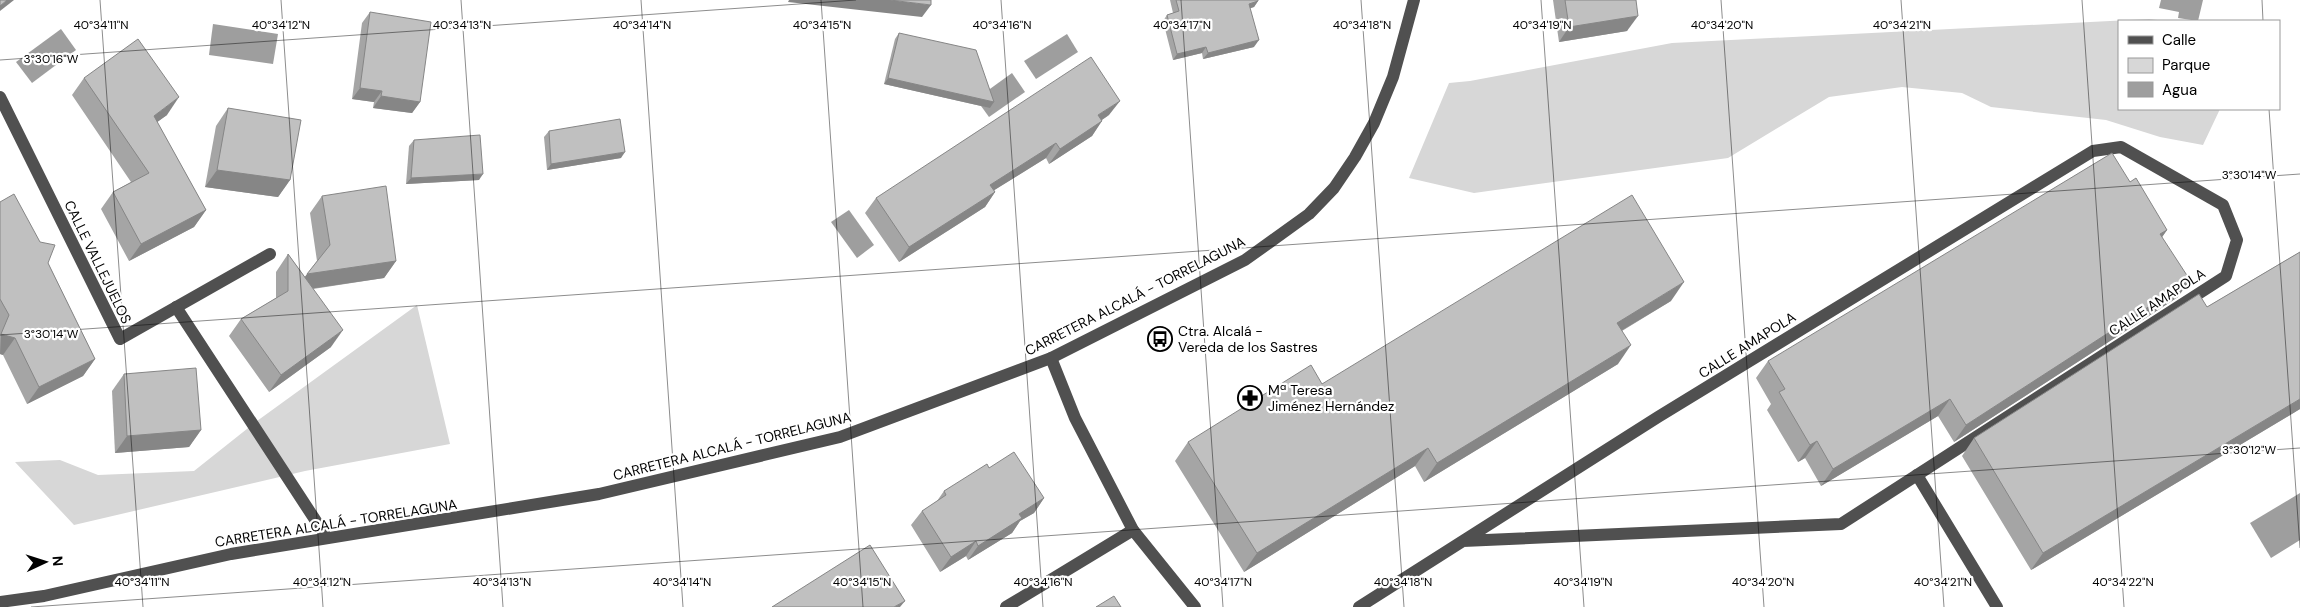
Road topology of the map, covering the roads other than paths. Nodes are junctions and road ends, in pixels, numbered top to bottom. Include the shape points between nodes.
1 (1414, 0) edge
2 (0, 97) edge
3 (270, 254) dead end
4 (176, 307) junction
5 (1051, 358) junction
6 (1916, 475) junction
7 (1133, 530) junction
8 (327, 538) junction
9 (1463, 541) junction
10 (4, 603) edge
11 (1006, 607) edge
12 (1195, 607) edge
13 (1359, 607) edge
14 (1997, 607) edge

1 - 5 street, CARRETERA ALCALÁ - TORRELAGUNA via 1393,77 1374,123 1334,188 1309,214 1245,260
2 - 4 street, CALLE VALLEJUELOS via 120,339
3 - 4 street, CALLE VALLEJUELOS
4 - 8 street
5 - 7 street via 1075,418
5 - 8 street, CARRETERA ALCALÁ - TORRELAGUNA via 840,437 599,494
6 - 9 street, CALLE AMAPOLA via 1842,524
6 - 9 street, CALLE AMAPOLA via 2226,276 2237,240 2223,205 2121,147 2093,150 1658,417
6 - 14 street
7 - 11 street
7 - 12 street
8 - 10 street, CARRETERA ALCALÁ - TORRELAGUNA via 231,554
9 - 13 street, CALLE AMAPOLA

